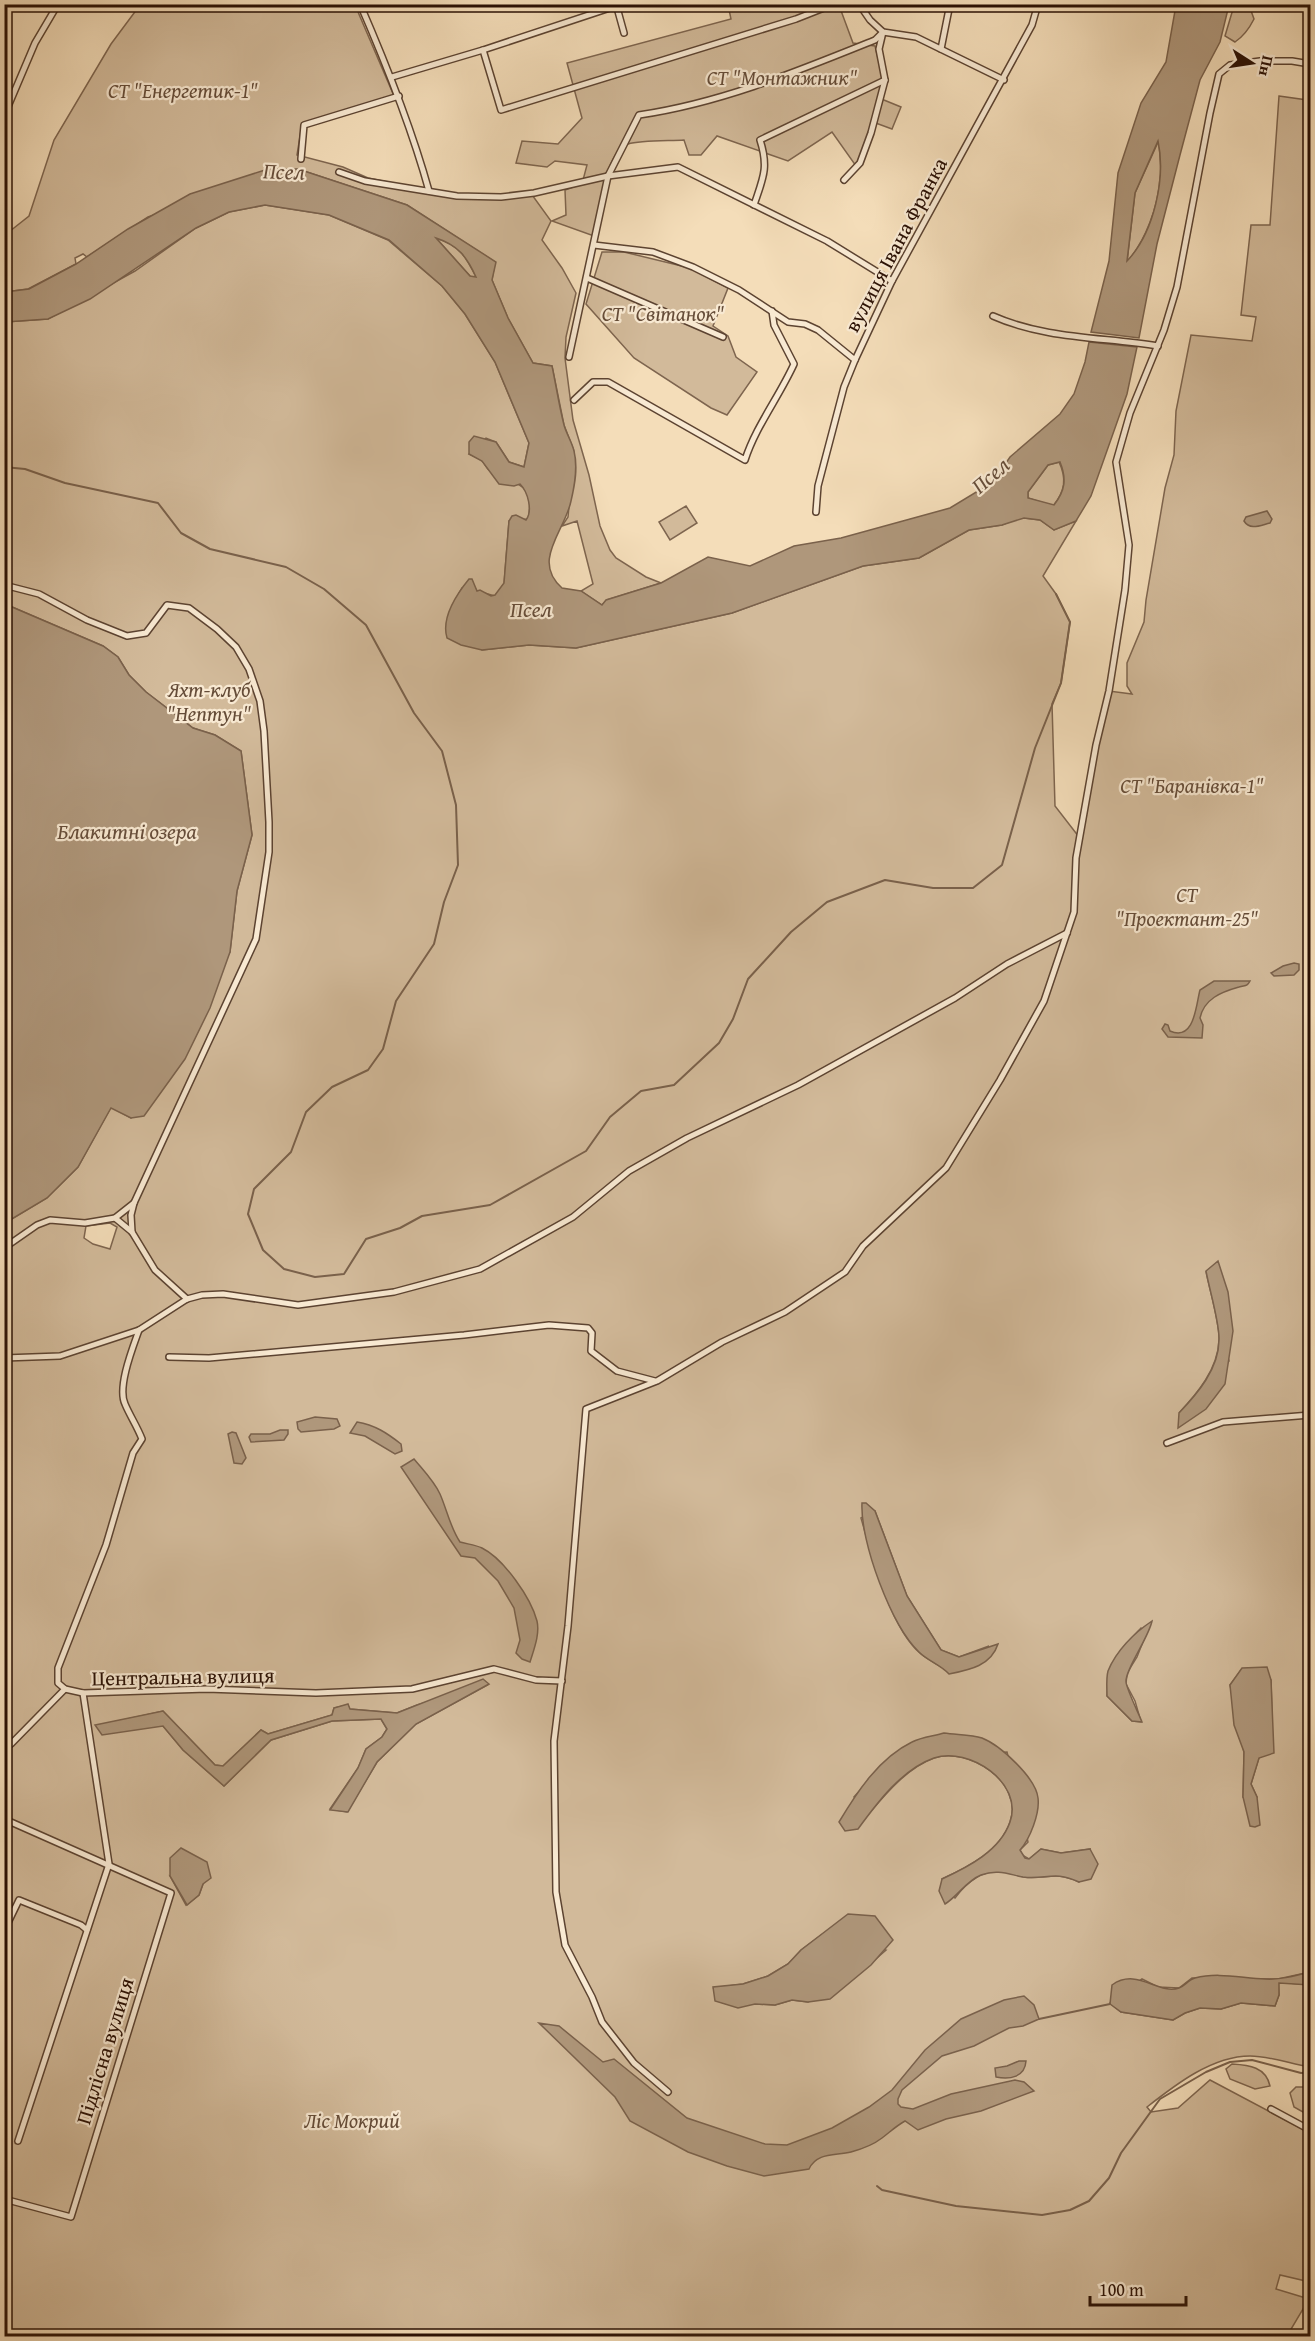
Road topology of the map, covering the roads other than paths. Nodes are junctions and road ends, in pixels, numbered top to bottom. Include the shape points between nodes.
1 (58, 4) edge
2 (834, 4) edge
3 (859, 4) edge
4 (950, 4) edge
5 (1038, 4) edge
6 (361, 5) edge
7 (618, 5) edge
8 (883, 32) junction
9 (624, 33) dead end
10 (941, 49) junction
11 (483, 50) junction
12 (1311, 64) edge
13 (392, 77) junction
14 (885, 80) junction
15 (1004, 80) junction
16 (399, 96) junction
17 (4, 116) edge
18 (302, 159) dead end
19 (339, 172) dead end
20 (608, 176) junction
21 (844, 180) dead end
22 (429, 191) junction
23 (754, 205) junction
24 (594, 245) junction
25 (586, 278) junction
26 (891, 281) junction
27 (772, 311) junction
28 (993, 316) dead end
29 (723, 337) dead end
30 (1158, 346) junction
31 (569, 357) dead end
32 (855, 360) junction
33 (574, 400) dead end
34 (816, 512) dead end
35 (4, 585) edge
36 (1067, 933) junction
37 (134, 1203) junction
38 (115, 1218) junction
39 (132, 1232) junction
40 (4, 1248) edge
41 (187, 1299) junction
42 (139, 1330) junction
43 (169, 1357) dead end
44 (4, 1358) edge
45 (657, 1381) junction
46 (1311, 1414) edge
47 (1167, 1443) dead end
48 (561, 1682) junction
49 (64, 1689) junction
50 (83, 1693) junction
51 (4, 1748) edge
52 (4, 1819) edge
53 (109, 1864) junction
54 (87, 1930) junction
55 (4, 1932) edge
56 (668, 2092) dead end
57 (1271, 2109) dead end
58 (1311, 2130) edge
59 (18, 2141) dead end
60 (4, 2199) edge

1 - 17 street via 35,43
2 - 11 street via 785,23 501,110
3 - 8 street
4 - 10 street
5 - 15 street, вулиця Івана Франка via 1032,25
6 - 13 street
7 - 9 street
7 - 11 street
8 - 10 street via 916,37
8 - 14 street via 879,49
8 - 20 street via 875,40 772,81 679,109 639,115
10 - 15 street
11 - 13 street
12 - 30 street via 1260,61 1230,65 1219,74 1177,287
13 - 16 street
14 - 21 street via 860,163
14 - 23 street via 760,140 766,158
15 - 26 street, вулиця Івана Франка
16 - 18 street via 304,125
16 - 22 street
19 - 22 street via 365,181
20 - 22 street via 501,197
20 - 23 street via 678,166
20 - 24 street
23 - 26 street via 827,241
24 - 25 street
24 - 27 street via 653,252 693,267
25 - 29 street
25 - 31 street
26 - 32 street, вулиця Івана Франка
27 - 32 street via 788,322 818,330
27 - 33 street via 777,332 794,364 745,460 608,382 593,382
28 - 30 street via 1016,326 1065,337
30 - 36 street via 1130,413 1116,462 1129,545 1125,590 1076,858 1074,912
32 - 34 street, вулиця Івана Франка via 818,486
35 - 37 street via 39,594 87,620 128,636 146,633 167,605 189,608 236,646 260,701 269,822 256,939
36 - 41 street via 1007,963 955,998 798,1085 639,1165 573,1217 480,1269 394,1292 298,1305 223,1294
36 - 45 street via 1044,1001 946,1168 863,1246 845,1272 785,1312 722,1342
37 - 38 street
37 - 39 street
38 - 39 street
38 - 40 street via 85,1223 50,1220
39 - 41 street via 155,1270
41 - 42 street
42 - 44 street via 60,1356
42 - 49 street via 125,1373 123,1402 142,1439 133,1453 106,1545 58,1668 58,1683
43 - 45 street via 210,1358 549,1325 588,1328 592,1333 591,1351 617,1371
45 - 48 street via 586,1409
46 - 47 street via 1223,1422
48 - 50 street, Центральна вулиця via 494,1669 411,1689
48 - 56 street via 554,1741 556,1892 566,1945 602,2022 634,2063
49 - 50 street
49 - 51 street
50 - 53 street, Центральна вулиця
52 - 53 street
53 - 54 street, Центральна вулиця
53 - 60 street, Підлісна вулиця via 171,1893 71,2217
54 - 55 street via 19,1900
54 - 59 street, Центральна вулиця
57 - 58 street

